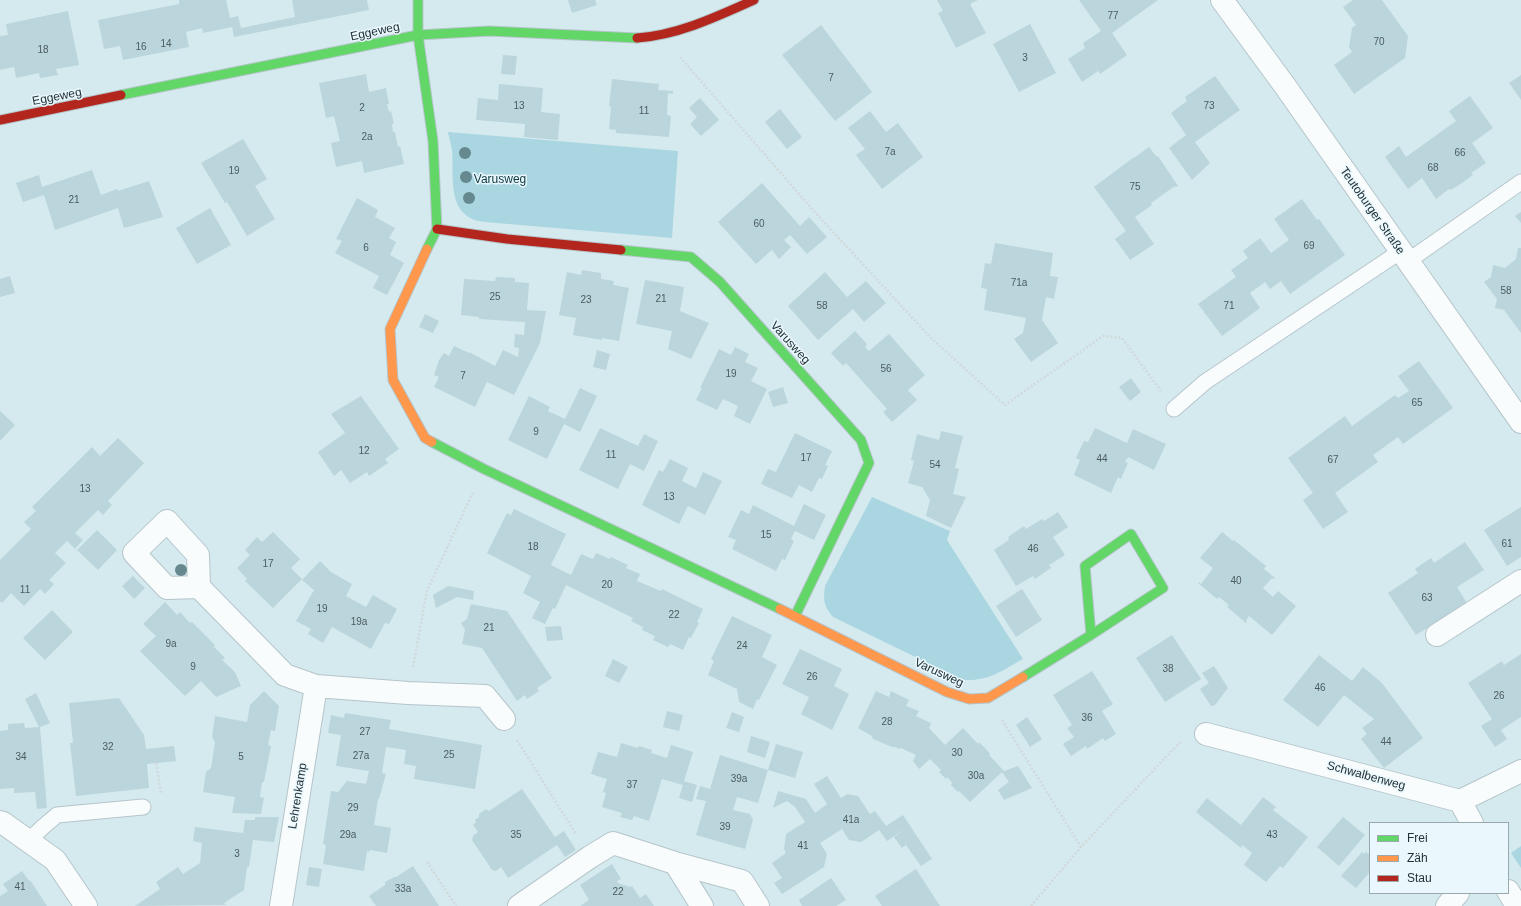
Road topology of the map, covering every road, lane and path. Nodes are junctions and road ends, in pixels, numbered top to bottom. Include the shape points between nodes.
1 (418, 0) edge
2 (754, 0) edge
3 (1222, 0) edge
4 (418, 36) junction
5 (677, 52) dead end
6 (0, 120) edge
7 (1521, 182) edge
8 (438, 229) junction
9 (1404, 256) junction
10 (1174, 409) joint
11 (1521, 422) edge
12 (484, 469) junction
13 (1521, 580) edge
14 (199, 587) dead end
15 (795, 616) junction
16 (1092, 635) junction
17 (1437, 635) dead end
18 (316, 686) junction
19 (408, 694) junction
20 (988, 698) junction
21 (504, 720) joint
22 (1206, 734) joint
23 (1521, 771) edge
24 (1460, 800) junction
25 (144, 807) dead end
26 (0, 822) edge
27 (1471, 822) edge
28 (28, 841) junction
29 (1081, 847) junction
30 (590, 857) junction
31 (427, 862) dead end
32 (675, 863) junction
33 (1509, 893) edge
34 (1457, 894) edge
35 (86, 906) edge
36 (281, 906) edge
37 (456, 906) edge
38 (519, 906) edge
39 (702, 906) edge
40 (758, 906) edge
41 (1031, 906) edge
42 (1447, 906) edge
43 (1517, 906) edge

1 - 4 street, Varusweg
2 - 4 street, Eggeweg via 710,20 670,33 638,38 489,31
3 - 9 street, Teutoburger Straße
4 - 6 street, Eggeweg
4 - 8 street, Varusweg via 433,141
5 - 10 path via 812,209 925,331 1005,405 1103,336 1122,338
7 - 9 lane
8 - 12 street, Varusweg via 390,329 393,380 425,438
8 - 15 street, Varusweg via 507,239 691,257 720,282 861,440 869,463
9 - 10 lane via 1205,382
9 - 11 street, Teutoburger Straße
12 - 15 street, Varusweg
12 - 19 path via 427,592
13 - 17 street
14 - 18 street via 285,675
15 - 20 street, Varusweg via 947,692 969,699
16 - 16 street, Varusweg via 1163,588 1130,534 1085,566
16 - 20 street, Varusweg
18 - 19 street
18 - 36 street, Lehrenkamp
19 - 21 street via 485,696
20 - 29 path
21 - 30 path
22 - 24 street, Schwalbenweg
22 - 29 path via 1184,738
23 - 24 street
24 - 27 street
25 - 28 lane via 57,815
26 - 28 street
28 - 35 street via 55,860
29 - 41 path
30 - 32 street via 613,843
30 - 38 street
31 - 37 path
32 - 39 street
32 - 40 street via 742,881
33 - 43 street
34 - 42 street

